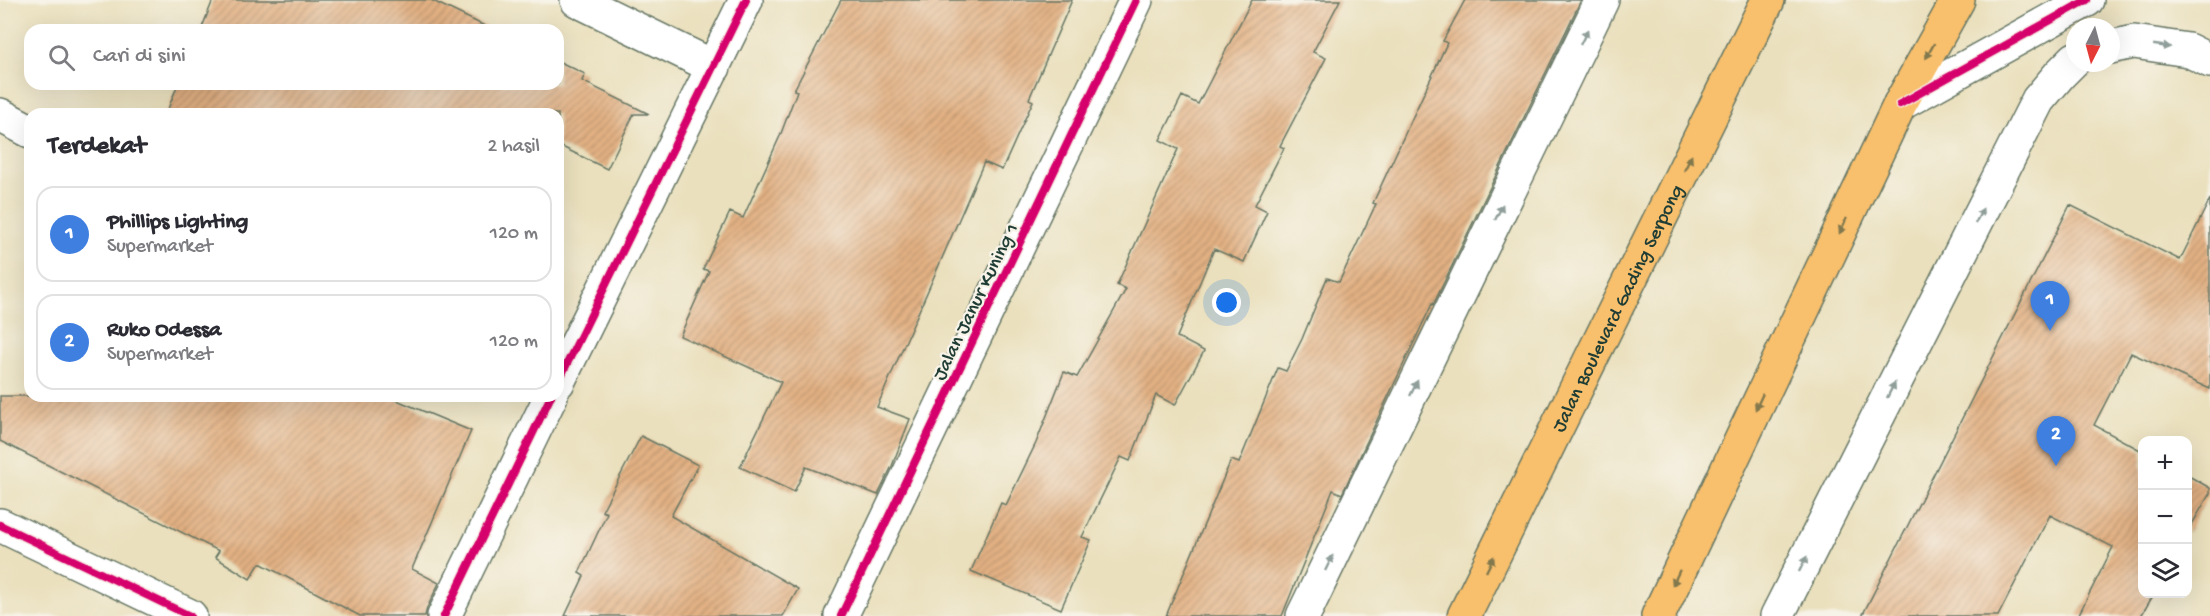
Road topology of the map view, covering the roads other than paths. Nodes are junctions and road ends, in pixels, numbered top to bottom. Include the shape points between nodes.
1 (577, 0) edge
2 (746, 0) edge
3 (1136, 0) edge
4 (1602, 0) edge
5 (1768, 0) edge
6 (1958, 0) edge
7 (2087, 0) edge
8 (2120, 45) edge
9 (2210, 61) edge
10 (714, 66) junction
11 (2066, 68) edge
12 (1900, 104) junction
13 (0, 115) edge
14 (24, 127) edge
15 (564, 370) edge
16 (548, 402) edge
17 (0, 525) edge
18 (190, 616) edge
19 (444, 616) edge
20 (841, 616) edge
21 (1303, 616) edge
22 (1464, 616) edge
23 (1658, 616) edge
24 (1777, 616) edge

1 - 10 street
2 - 10 street
3 - 20 street, Jalan Janur Kuning 1
21 -> 4 street
22 -> 5 main road, Jalan Boulevard Gading Serpong
6 -> 12 main road
7 - 12 street
8 -> 9 street via 2134,42 2188,50
10 - 15 street
24 -> 11 street via 2038,100
12 -> 23 main road
13 - 14 street
16 - 19 street
17 - 18 street

